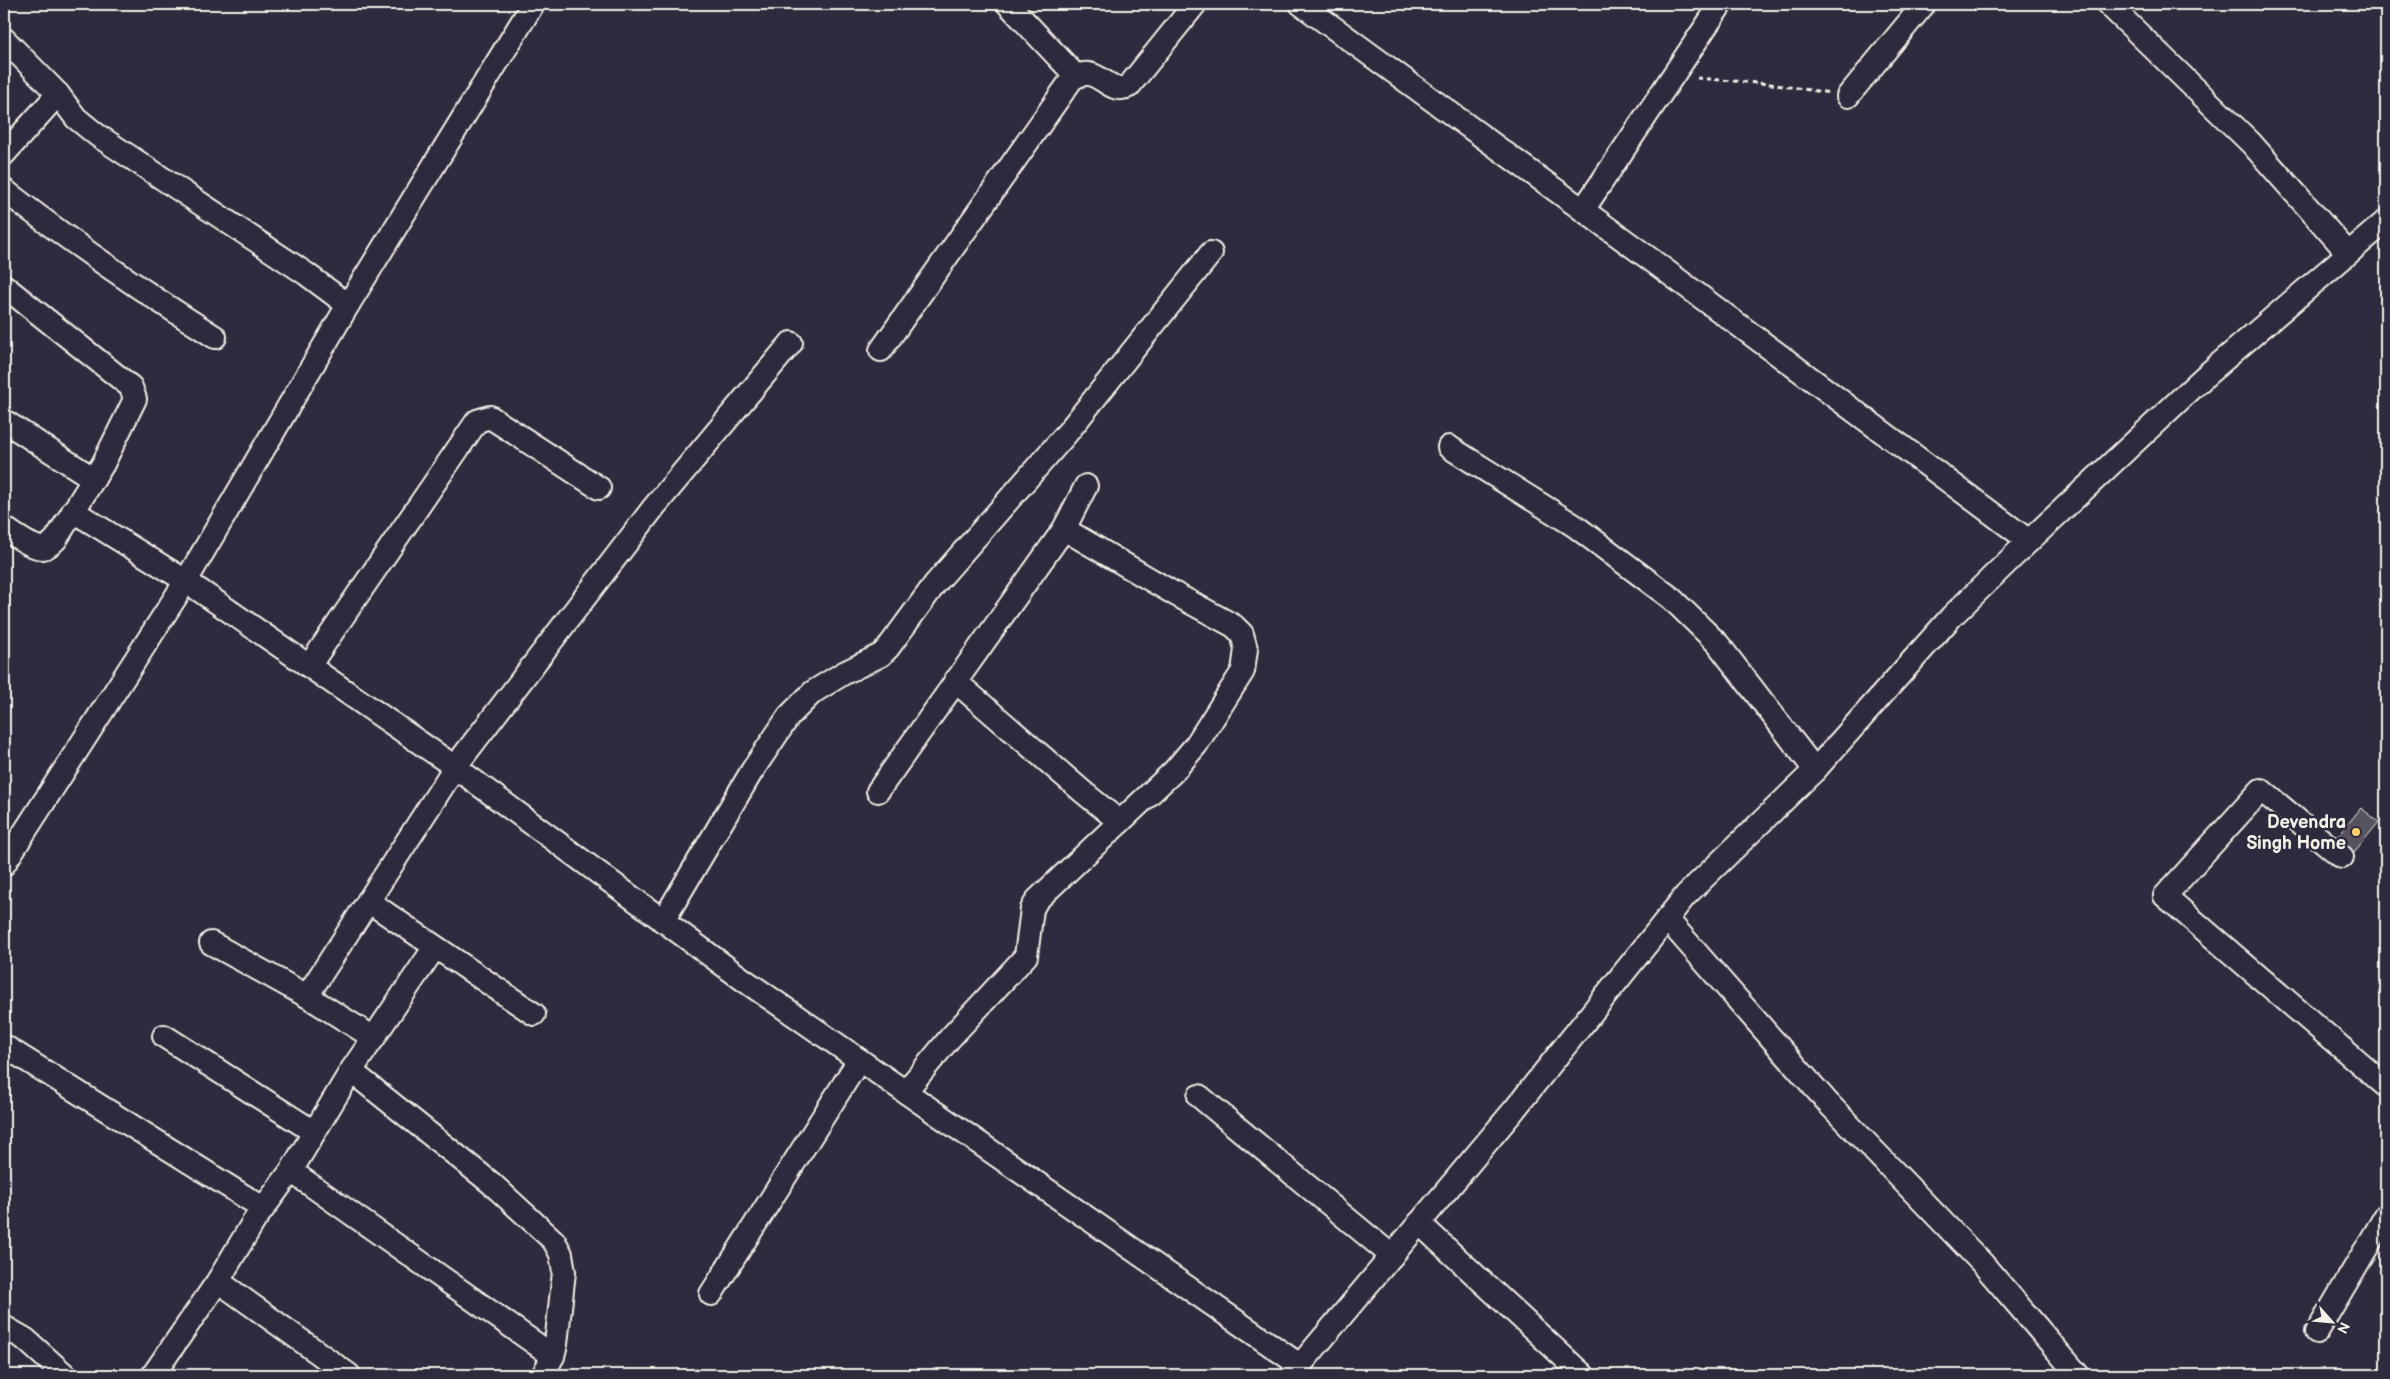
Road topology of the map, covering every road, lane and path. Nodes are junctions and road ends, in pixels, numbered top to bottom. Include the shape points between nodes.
1 (533, 4) edge
2 (1008, 4) edge
3 (1195, 4) edge
4 (1301, 4) edge
5 (1721, 4) edge
6 (1924, 4) edge
7 (2108, 4) edge
8 (4, 39) edge
9 (1076, 76) junction
10 (1674, 76) junction
11 (58, 94) junction
12 (1848, 96) joint
13 (4, 154) edge
14 (4, 190) edge
15 (1583, 210) junction
16 (2385, 226) edge
17 (1211, 253) dead end
18 (2348, 253) junction
19 (4, 286) edge
20 (348, 304) junction
21 (215, 337) dead end
22 (791, 343) dead end
23 (881, 350) dead end
24 (4, 421) edge
25 (1449, 447) dead end
26 (94, 479) junction
27 (1086, 486) dead end
28 (600, 488) dead end
29 (74, 511) junction
30 (4, 528) edge
31 (1064, 529) junction
32 (2029, 541) junction
33 (186, 581) junction
34 (309, 666) junction
35 (955, 681) junction
36 (455, 767) junction
37 (1815, 770) junction
38 (878, 791) dead end
39 (1120, 822) junction
40 (2342, 857) dead end
41 (4, 864) edge
42 (368, 901) junction
43 (1667, 919) junction
44 (663, 921) junction
45 (211, 943) dead end
46 (435, 947) junction
47 (307, 996) junction
48 (534, 1014) dead end
49 (164, 1036) dead end
50 (374, 1038) junction
51 (4, 1046) edge
52 (859, 1060) junction
53 (352, 1071) junction
54 (2386, 1086) edge
55 (905, 1092) junction
56 (1200, 1096) dead end
57 (314, 1132) junction
58 (291, 1171) junction
59 (263, 1208) junction
60 (2386, 1215) edge
61 (1420, 1223) junction
62 (1392, 1256) junction
63 (218, 1281) junction
64 (711, 1294) dead end
65 (4, 1327) edge
66 (2317, 1332) dead end
67 (548, 1366) edge
68 (1297, 1370) edge
69 (65, 1375) edge
70 (153, 1375) edge
71 (349, 1375) edge
72 (1584, 1375) edge
73 (2078, 1375) edge

1 - 20 street
2 - 9 street
3 - 9 street via 1129,86 1124,89 1115,87 1087,72
4 - 15 street
5 - 10 street
6 - 12 street
7 - 18 street via 2250,144
8 - 11 street
9 - 23 street via 1044,116
10 - 12 path via 1770,84
10 - 15 street
11 - 13 street
11 - 20 street via 76,118 97,135
14 - 21 street via 59,233
15 - 32 street
16 - 18 street
17 - 44 street via 1067,433 935,584 888,648 813,692 789,716 762,754
18 - 32 street via 2204,377
19 - 26 street via 131,387 134,393 135,399
20 - 33 street
22 - 36 street via 654,507
24 - 26 street
25 - 37 street via 1575,526 1671,598 1718,644
26 - 29 street
27 - 31 street
28 - 34 street via 490,417 477,421
29 - 30 street via 56,539 43,548
29 - 33 street
31 - 35 street
31 - 39 street via 1234,626 1242,634 1246,649 1243,671 1196,745 1174,771
32 - 37 street via 1952,616
33 - 34 street
33 - 41 street
34 - 36 street
35 - 38 street
35 - 39 street
36 - 42 street
36 - 44 street
37 - 43 street via 1686,896
39 - 55 street via 1037,900 1032,909 1026,956
40 - 54 street via 2260,790 2165,896
42 - 46 street
42 - 47 street
43 - 61 street
43 - 73 street via 1829,1104 1982,1263
44 - 52 street
45 - 47 street
46 - 48 street
46 - 50 street
47 - 50 street
49 - 57 street
50 - 53 street
51 - 59 street
52 - 55 street
52 - 64 street
53 - 57 street
53 - 67 street via 491,1182 554,1241 561,1254 564,1272
55 - 68 street
56 - 62 street
57 - 58 street
58 - 59 street
58 - 67 street
59 - 63 street
60 - 66 street
61 - 62 street
61 - 72 street
62 - 68 street
63 - 70 street
63 - 71 street
65 - 69 street via 25,1339

